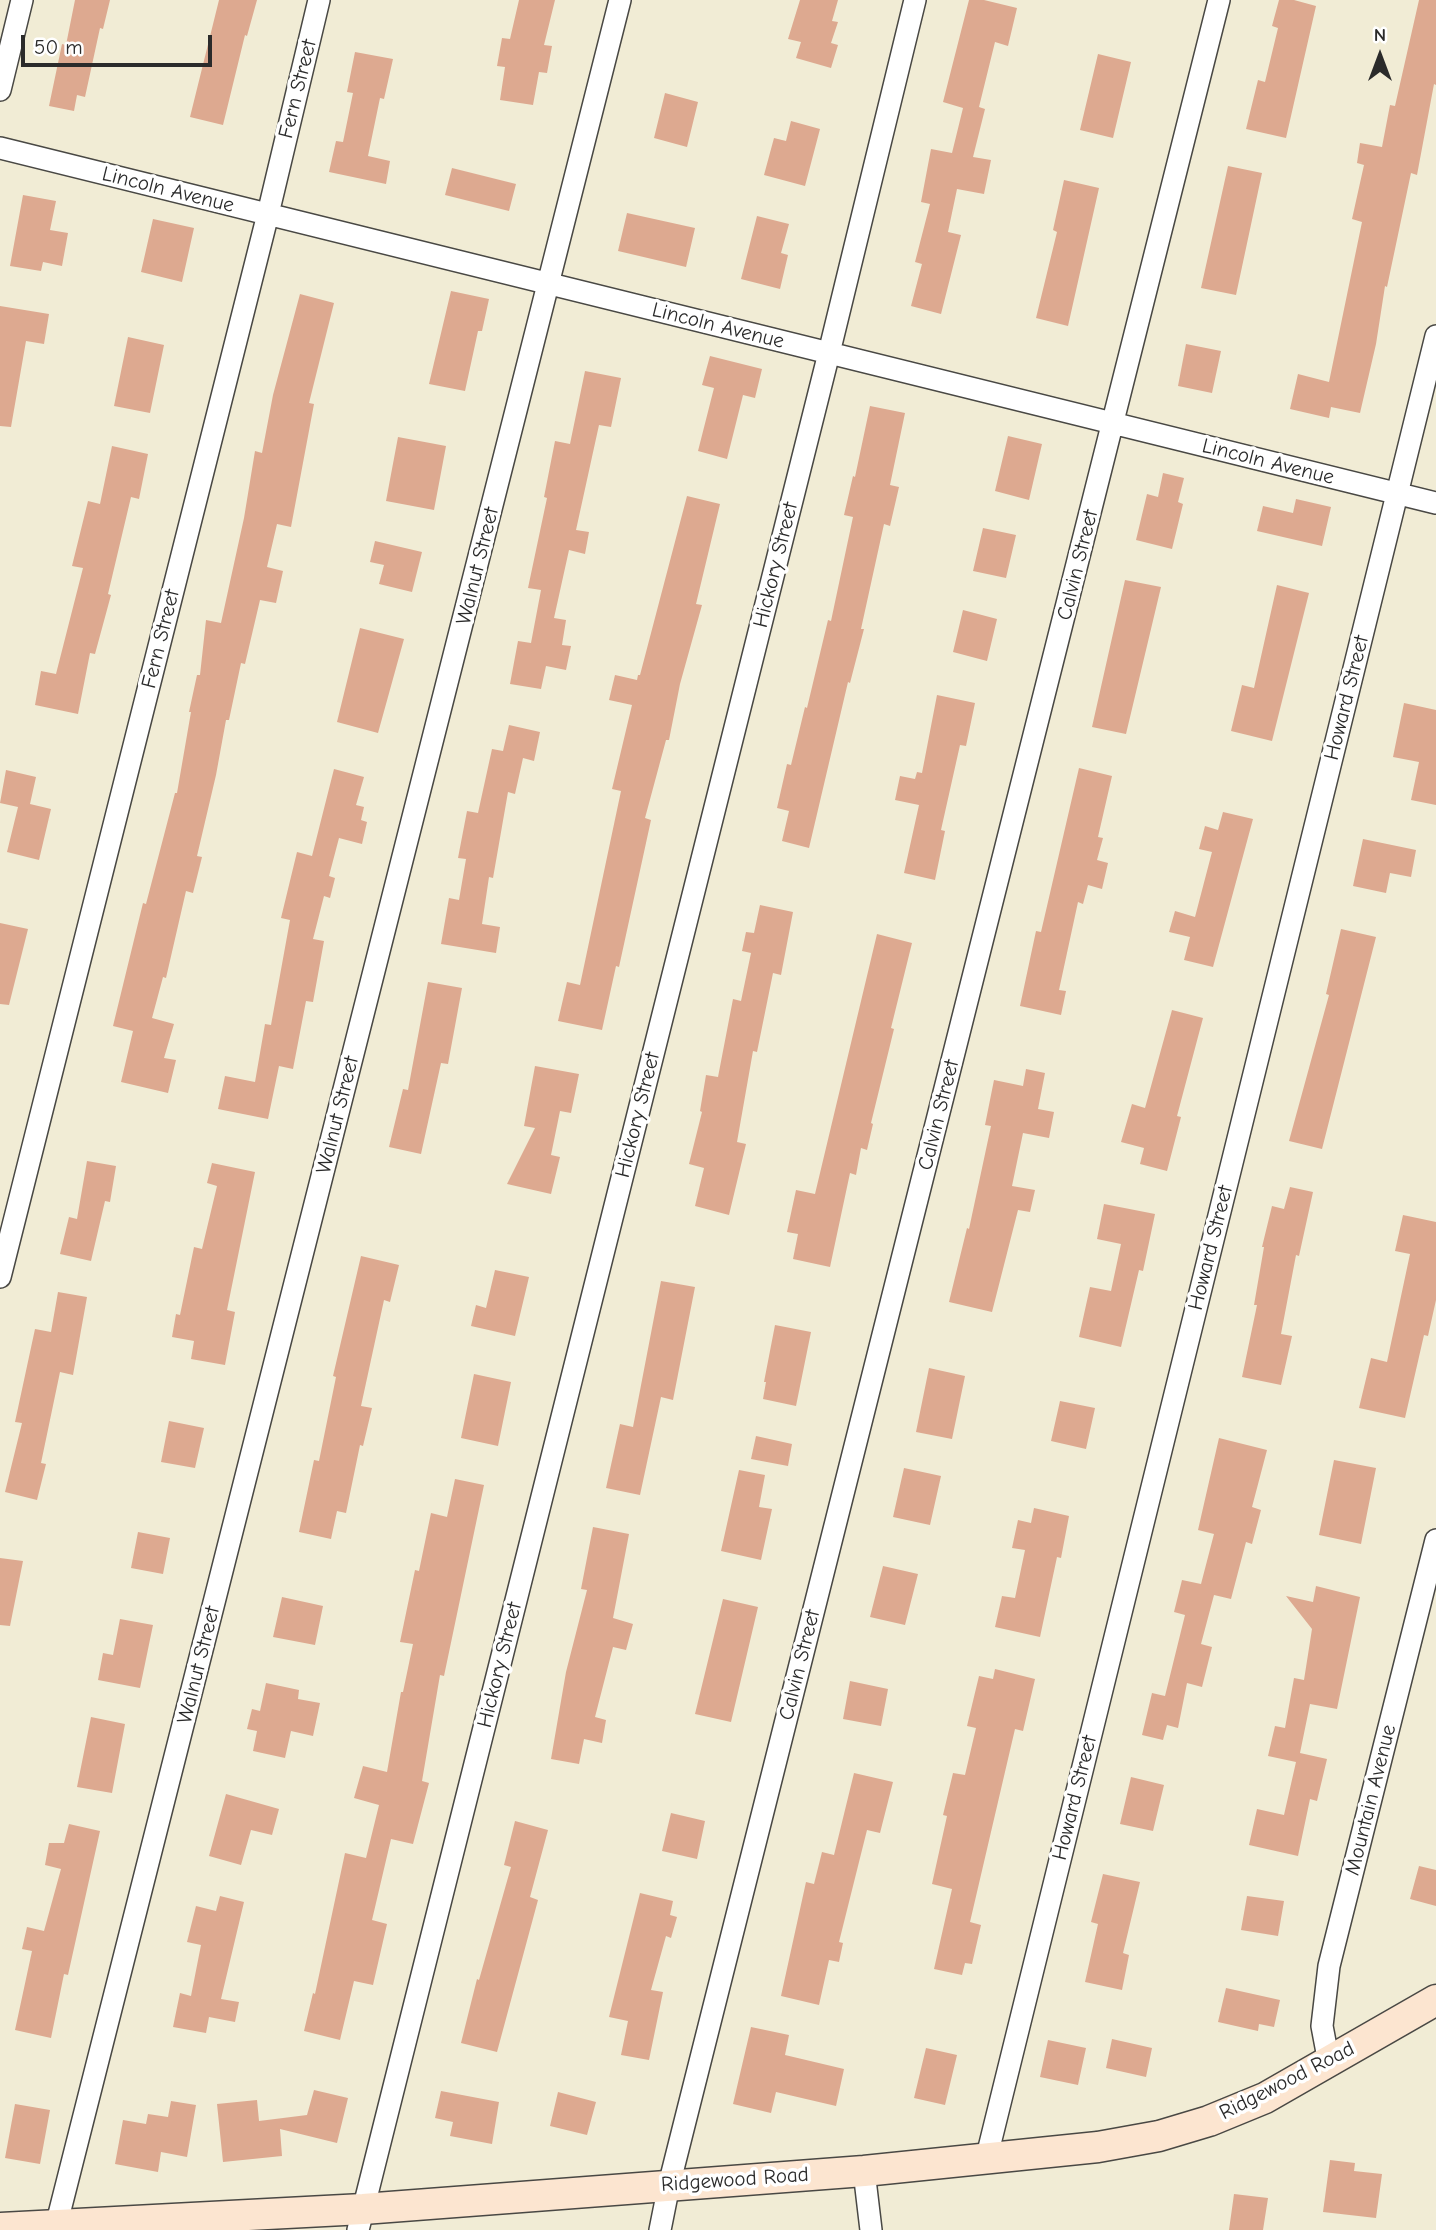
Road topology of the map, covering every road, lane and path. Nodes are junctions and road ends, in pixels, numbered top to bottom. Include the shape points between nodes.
1 (22, 0) edge
2 (320, 0) edge
3 (620, 0) edge
4 (915, 0) edge
5 (1219, 0) edge
6 (0, 90) edge
7 (0, 148) edge
8 (268, 214) junction
9 (549, 284) junction
10 (1436, 336) edge
11 (829, 353) junction
12 (1114, 424) junction
13 (1398, 494) junction
14 (1436, 503) edge
15 (0, 1277) edge
16 (1436, 1539) edge
17 (1436, 2000) edge
18 (1329, 2063) junction
19 (986, 2160) junction
20 (864, 2171) junction
21 (669, 2185) junction
22 (360, 2219) edge
23 (0, 2228) edge
24 (56, 2228) edge
25 (660, 2230) edge
26 (871, 2230) edge

1 - 6 street
2 - 8 street, Fern Street
3 - 9 street, Walnut Street
4 - 11 street, Hickory Street
5 - 12 street, Calvin Street
7 - 8 street, Lincoln Avenue
8 - 9 street, Lincoln Avenue
8 - 15 street, Fern Street
9 - 11 street, Lincoln Avenue
9 - 24 street, Walnut Street
10 - 13 street, Howard Street
11 - 12 street, Lincoln Avenue
11 - 22 street, Hickory Street
12 - 13 street, Lincoln Avenue
12 - 21 street, Calvin Street
13 - 14 street, Lincoln Avenue
13 - 19 street, Howard Street
16 - 18 street, Mountain Avenue via 1329,1966 1322,2026
17 - 18 main road, Ridgewood Road
18 - 19 main road, Ridgewood Road via 1265,2098 1159,2136
19 - 20 main road, Ridgewood Road
20 - 21 main road, Ridgewood Road
20 - 26 street
21 - 22 main road, Ridgewood Road
21 - 25 street, Calvin Street
22 - 24 main road, Ridgewood Road
23 - 24 main road, Ridgewood Road

